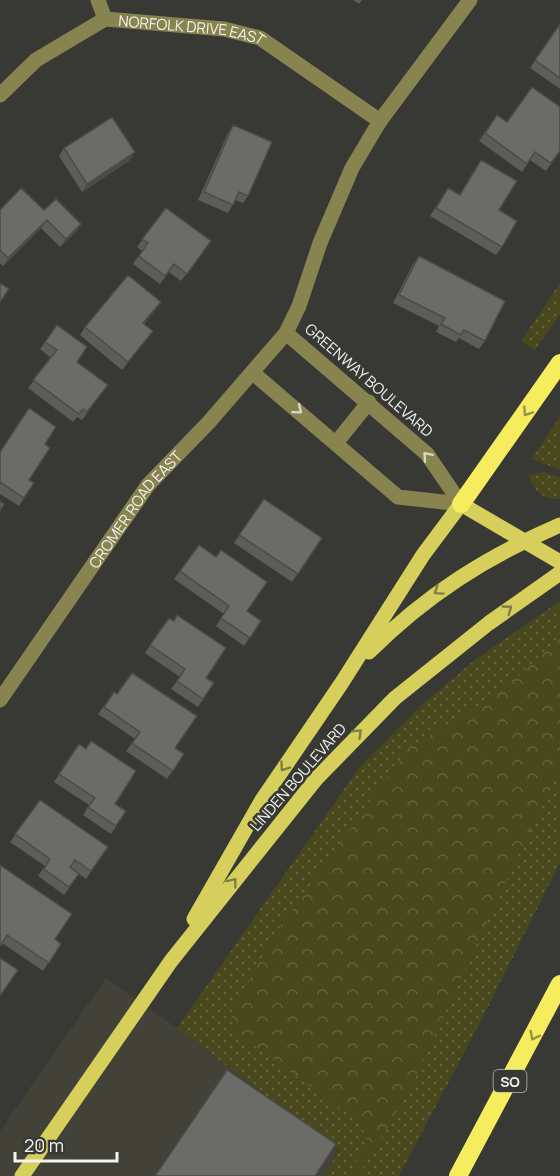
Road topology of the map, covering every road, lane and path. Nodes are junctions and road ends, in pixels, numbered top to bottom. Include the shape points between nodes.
1 (98, 0) edge
2 (470, 0) edge
3 (105, 19) junction
4 (0, 94) edge
5 (380, 121) junction
6 (286, 333) junction
7 (560, 363) edge
8 (254, 372) junction
9 (369, 402) junction
10 (336, 443) junction
11 (461, 504) junction
12 (560, 525) edge
13 (524, 541) junction
14 (560, 562) edge
15 (560, 573) edge
16 (341, 684) junction
17 (0, 700) edge
18 (171, 961) junction
19 (560, 984) edge
20 (22, 1176) edge
21 (458, 1176) edge

1 - 3 street
2 - 5 street, GREENWAY BOULEVARD
3 - 4 street, NORFOLK DRIVE EAST via 36,60
3 - 5 street, NORFOLK DRIVE EAST via 224,29 260,38
5 - 6 street, GREENWAY BOULEVARD via 351,168
6 - 8 street, CROMER ROAD EAST
6 - 9 street, GREENWAY BOULEVARD
7 -> 11 highway
8 -> 10 street, GREENWAY BOULEVARD
8 - 17 street, CROMER ROAD EAST via 148,484
9 - 10 street
11 -> 9 street, GREENWAY BOULEVARD via 427,454
10 - 11 street, GREENWAY BOULEVARD via 398,497
11 - 13 main road, GREENWAY BOULEVARD
11 - 16 main road, LINDEN BOULEVARD via 423,555
12 - 13 main road, LINDEN BOULEVARD
13 - 14 main road, GREENWAY BOULEVARD
13 -> 16 main road, LINDEN BOULEVARD via 422,602 362,658
18 -> 15 main road, LINDEN BOULEVARD via 341,750 428,671
16 -> 18 main road, LINDEN BOULEVARD via 262,800
18 - 20 main road, LINDEN BOULEVARD
19 -> 21 highway, SO

